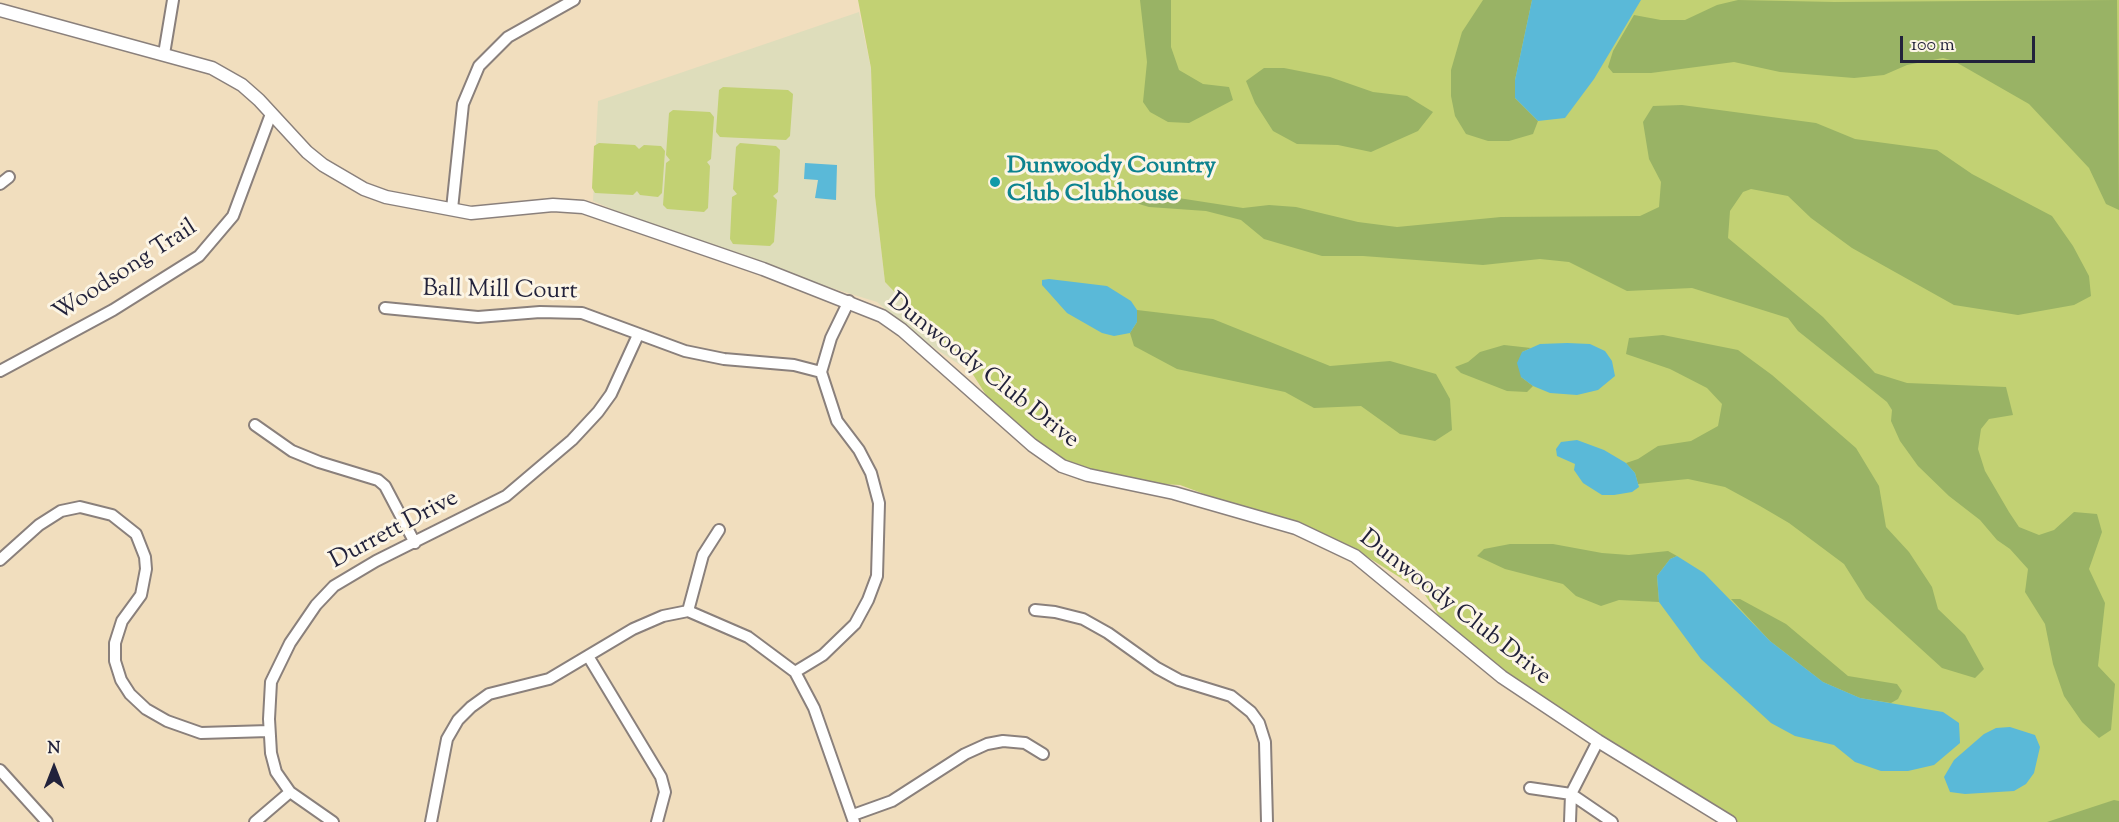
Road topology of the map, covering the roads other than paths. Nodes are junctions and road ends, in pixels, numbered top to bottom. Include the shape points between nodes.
1 (173, 0) edge
2 (574, 0) edge
3 (0, 10) edge
4 (164, 54) junction
5 (272, 114) junction
6 (452, 209) junction
7 (849, 301) junction
8 (385, 308) dead end
9 (638, 335) junction
10 (0, 371) edge
11 (821, 372) junction
12 (255, 425) dead end
13 (719, 530) dead end
14 (415, 543) junction
15 (0, 560) edge
16 (688, 610) junction
17 (1035, 610) dead end
18 (588, 656) junction
19 (795, 672) junction
20 (269, 731) junction
21 (1598, 741) junction
22 (1042, 754) dead end
23 (0, 770) edge
24 (1530, 788) dead end
25 (290, 792) junction
26 (1571, 794) junction
27 (854, 819) edge
28 (47, 822) edge
29 (255, 822) edge
30 (333, 822) edge
31 (431, 822) edge
32 (657, 822) edge
33 (1267, 822) edge
34 (1570, 822) edge
35 (1612, 822) edge
36 (1730, 822) edge

1 - 4 street
2 - 6 street via 508,37 479,66 463,104
3 - 4 street, Dunwoody Club Drive
4 - 5 street, Dunwoody Club Drive via 227,76
5 - 6 street, Dunwoody Club Drive via 314,159 340,176 386,196
5 - 10 street, Woodsong Trail via 233,216 199,256 113,310
6 - 7 street, Dunwoody Club Drive via 480,213 553,205 583,207
7 - 11 street via 831,338
7 - 21 street, Dunwoody Club Drive via 902,330 1032,445 1062,466 1296,528 1355,556 1495,671
8 - 9 street, Ball Mill Court via 478,317 582,313
9 - 11 street, Ball Mill Court via 698,354
9 - 14 street, Durrett Drive via 611,394 572,440 506,496
11 - 19 street via 837,421 871,473 879,503 878,557 868,600 855,624 823,655
12 - 14 street via 292,450 378,480
13 - 16 street via 703,555
14 - 20 street, Durrett Drive via 334,586 316,605 279,662 272,682
15 - 20 street via 61,511 80,507 112,515 136,534 146,569 141,595 122,621 115,643 118,670 130,694 146,710 201,733
16 - 18 street via 643,625
16 - 19 street via 748,638
17 - 33 street via 1083,619 1157,668 1179,680 1231,696 1251,712 1265,742
18 - 31 street via 549,679 489,694 458,720 447,739
18 - 32 street via 661,777 665,792
19 - 27 street via 814,708
20 - 25 street, Durrett Drive via 276,772
21 - 26 street
21 - 36 street, Dunwoody Club Drive
22 - 27 street via 1025,743 987,744
23 - 28 street
24 - 26 street
25 - 29 street
25 - 30 street, Durrett Drive
26 - 34 street
26 - 35 street

